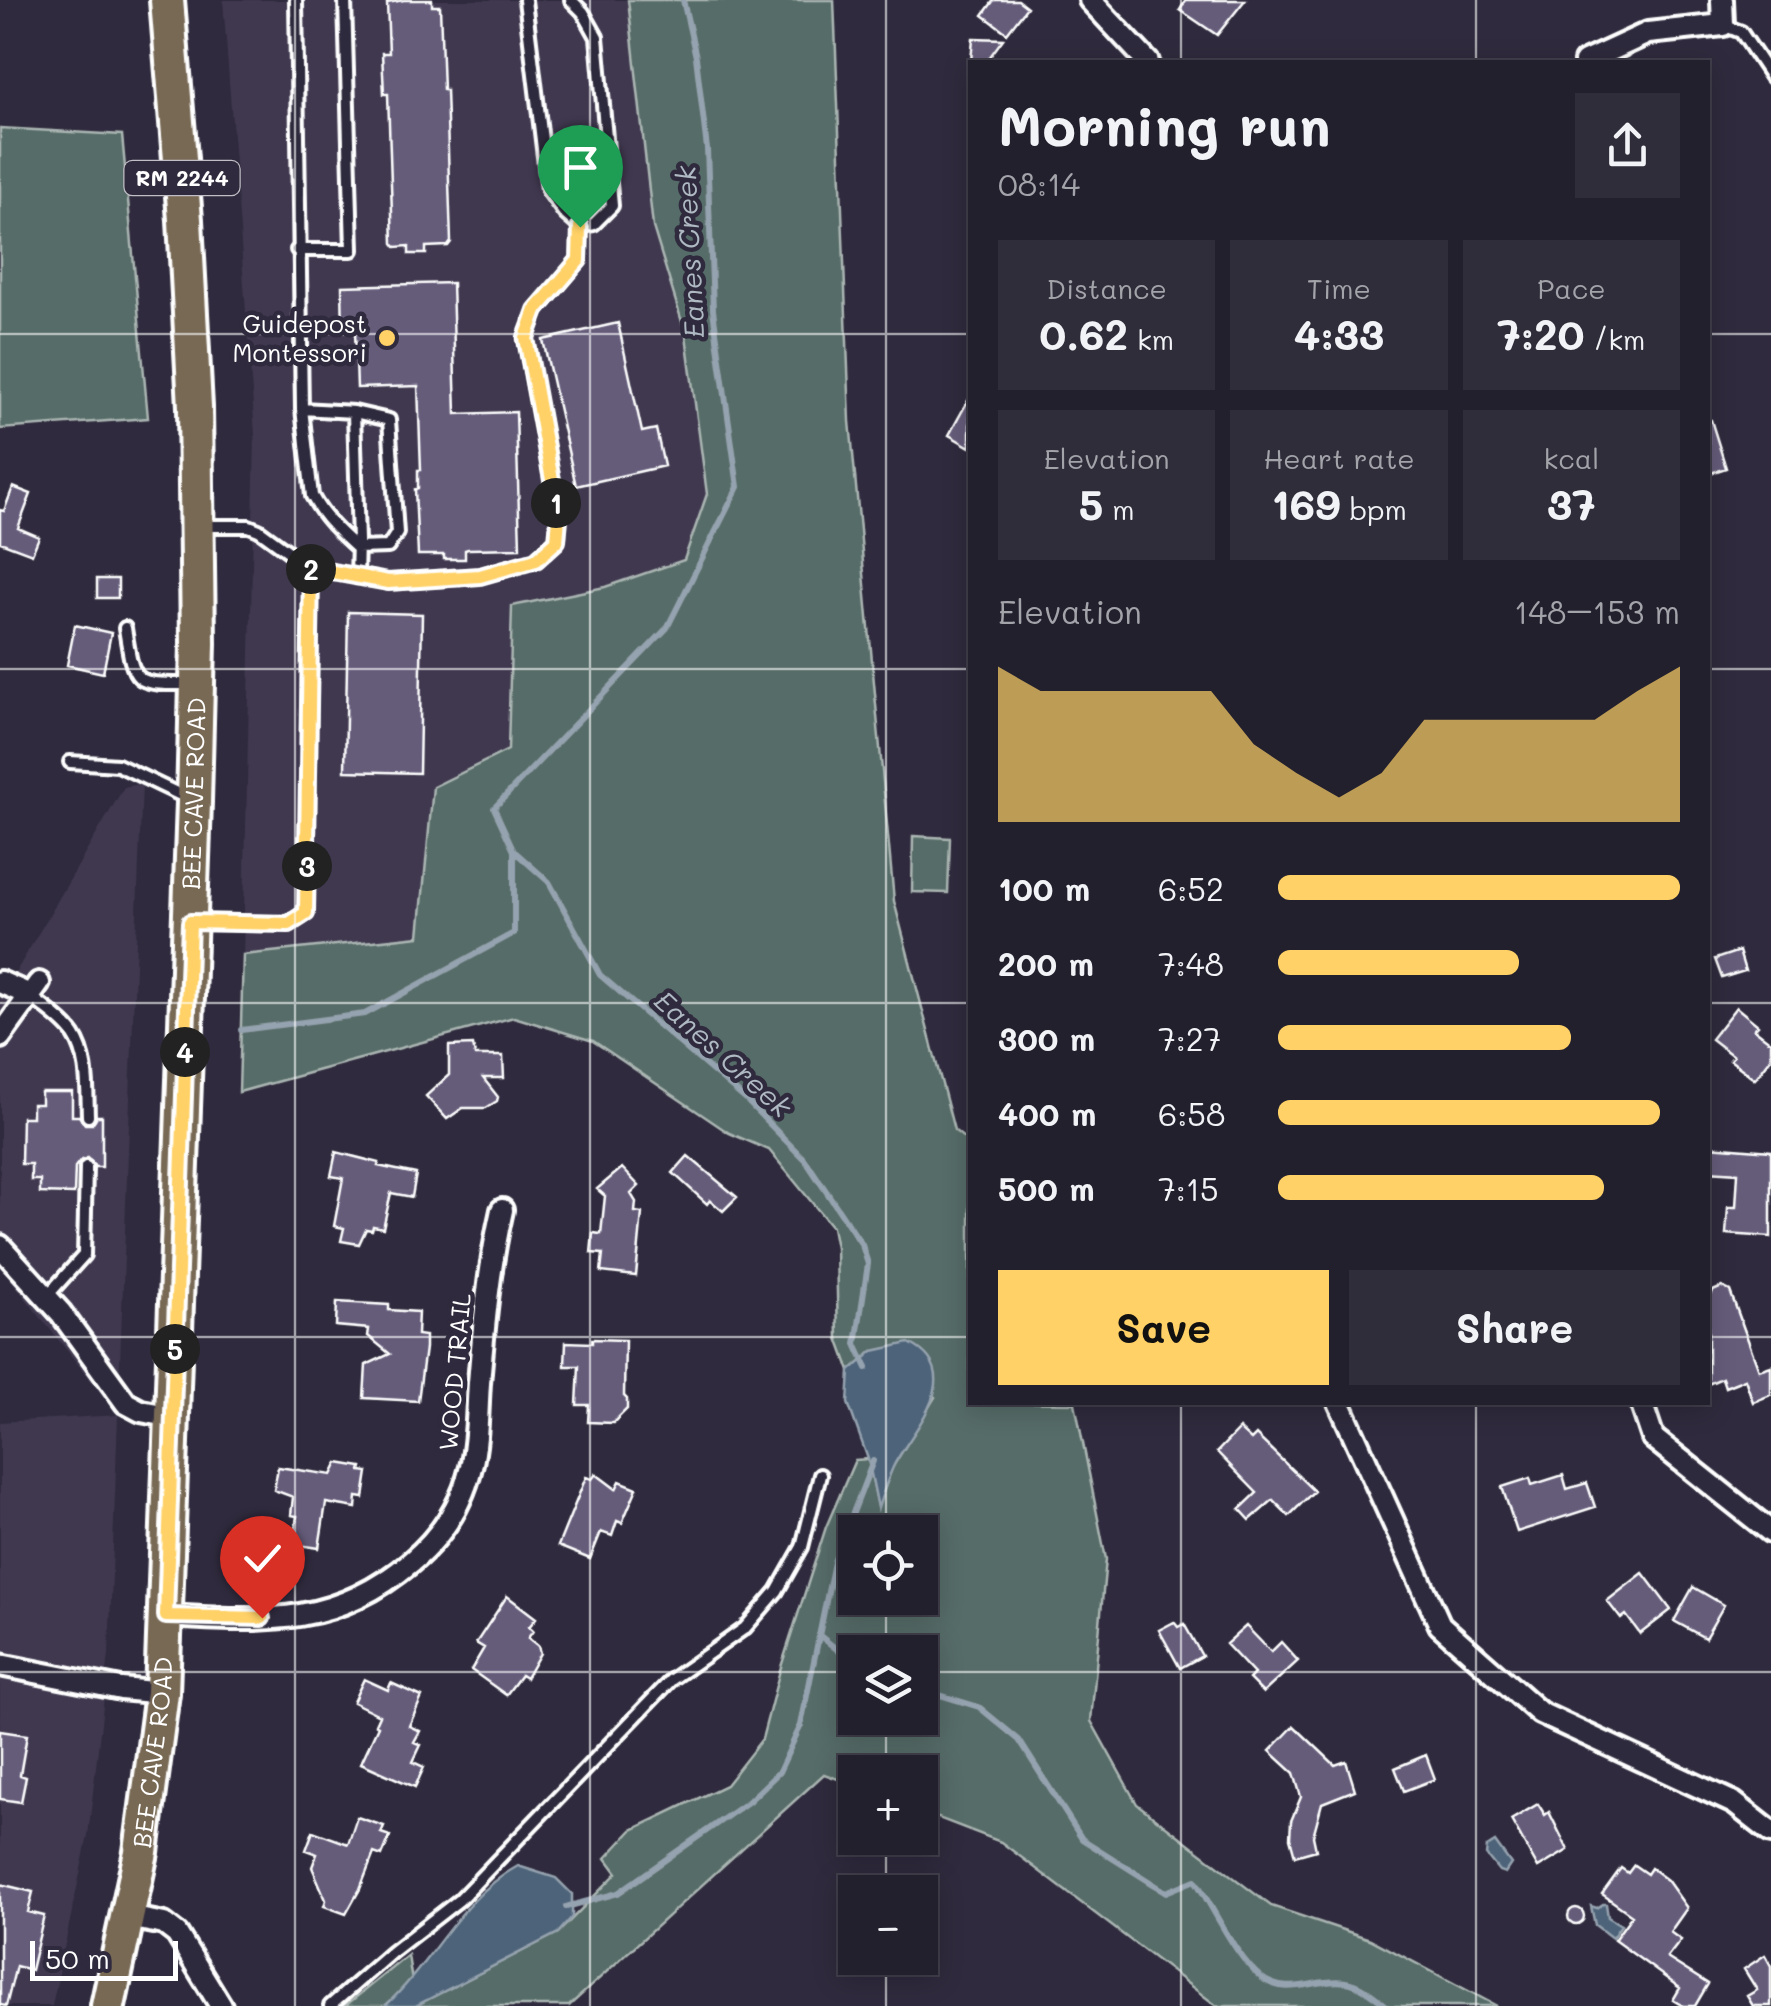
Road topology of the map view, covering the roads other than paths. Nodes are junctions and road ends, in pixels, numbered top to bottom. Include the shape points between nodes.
1 (167, 0) edge
2 (296, 0) edge
3 (345, 0) edge
4 (526, 0) edge
5 (571, 0) edge
6 (1090, 0) edge
7 (1722, 0) edge
8 (1723, 25) junction
9 (1146, 60) edge
10 (1590, 60) edge
11 (1771, 77) edge
12 (580, 227) junction
13 (297, 250) junction
14 (302, 409) junction
15 (354, 412) junction
16 (198, 526) junction
17 (357, 548) junction
18 (311, 568) junction
19 (357, 577) junction
20 (125, 628) dead end
21 (197, 684) junction
22 (70, 762) dead end
23 (194, 802) junction
24 (190, 922) junction
25 (0, 982) edge
26 (34, 989) junction
27 (0, 1037) edge
28 (88, 1116) dead end
29 (86, 1167) dead end
30 (502, 1210) dead end
31 (0, 1246) edge
32 (48, 1296) junction
33 (1340, 1405) edge
34 (1643, 1405) edge
35 (173, 1417) junction
36 (820, 1475) dead end
37 (1771, 1532) edge
38 (166, 1616) junction
39 (0, 1665) edge
40 (162, 1692) junction
41 (1771, 1832) edge
42 (128, 1917) junction
43 (108, 2006) edge
44 (221, 2006) edge
45 (330, 2006) edge

1 - 16 main road, BEE CAVE ROAD / RM 2244 via 190,286
2 - 13 lane
3 - 13 lane via 352,250
4 - 12 lane via 548,190
5 - 12 lane via 597,37 612,206 594,224
6 - 9 street
7 - 8 street
8 - 10 street via 1648,34
8 - 11 lane via 1741,32
12 - 19 lane via 579,260 536,310 526,338 559,518 557,541 536,560 480,576 388,582
13 - 14 lane
14 - 15 lane
14 - 17 lane via 312,496
15 - 17 lane
15 - 17 lane via 389,420 397,533 388,547
16 - 18 lane via 259,530
16 - 21 main road, BEE CAVE ROAD / RM 2244
17 - 19 lane
18 - 19 lane
18 - 24 lane via 306,913 289,924
20 - 21 lane via 131,668 142,680
21 - 23 main road, BEE CAVE ROAD / RM 2244
22 - 23 lane via 118,765
23 - 24 main road, BEE CAVE ROAD / RM 2244
24 - 35 main road, BEE CAVE ROAD / RM 2244
25 - 26 street
26 - 27 street
26 - 28 lane via 79,1045
29 - 32 lane via 84,1255
30 - 38 street, WOOD TRAIL via 488,1270 473,1462 437,1536 392,1578 338,1607 276,1618
31 - 32 street
32 - 35 street via 126,1403
33 - 41 street via 1440,1625 1540,1712 1734,1804
34 - 37 street via 1653,1438
35 - 38 main road, BEE CAVE ROAD / RM 2244
36 - 45 lane via 802,1547 777,1592 745,1628 671,1680 459,1900
38 - 40 main road, BEE CAVE ROAD / RM 2244
39 - 40 street
40 - 42 main road, BEE CAVE ROAD / RM 2244
42 - 43 main road, BEE CAVE ROAD / RM 2244
42 - 44 street via 164,1924 177,1934

